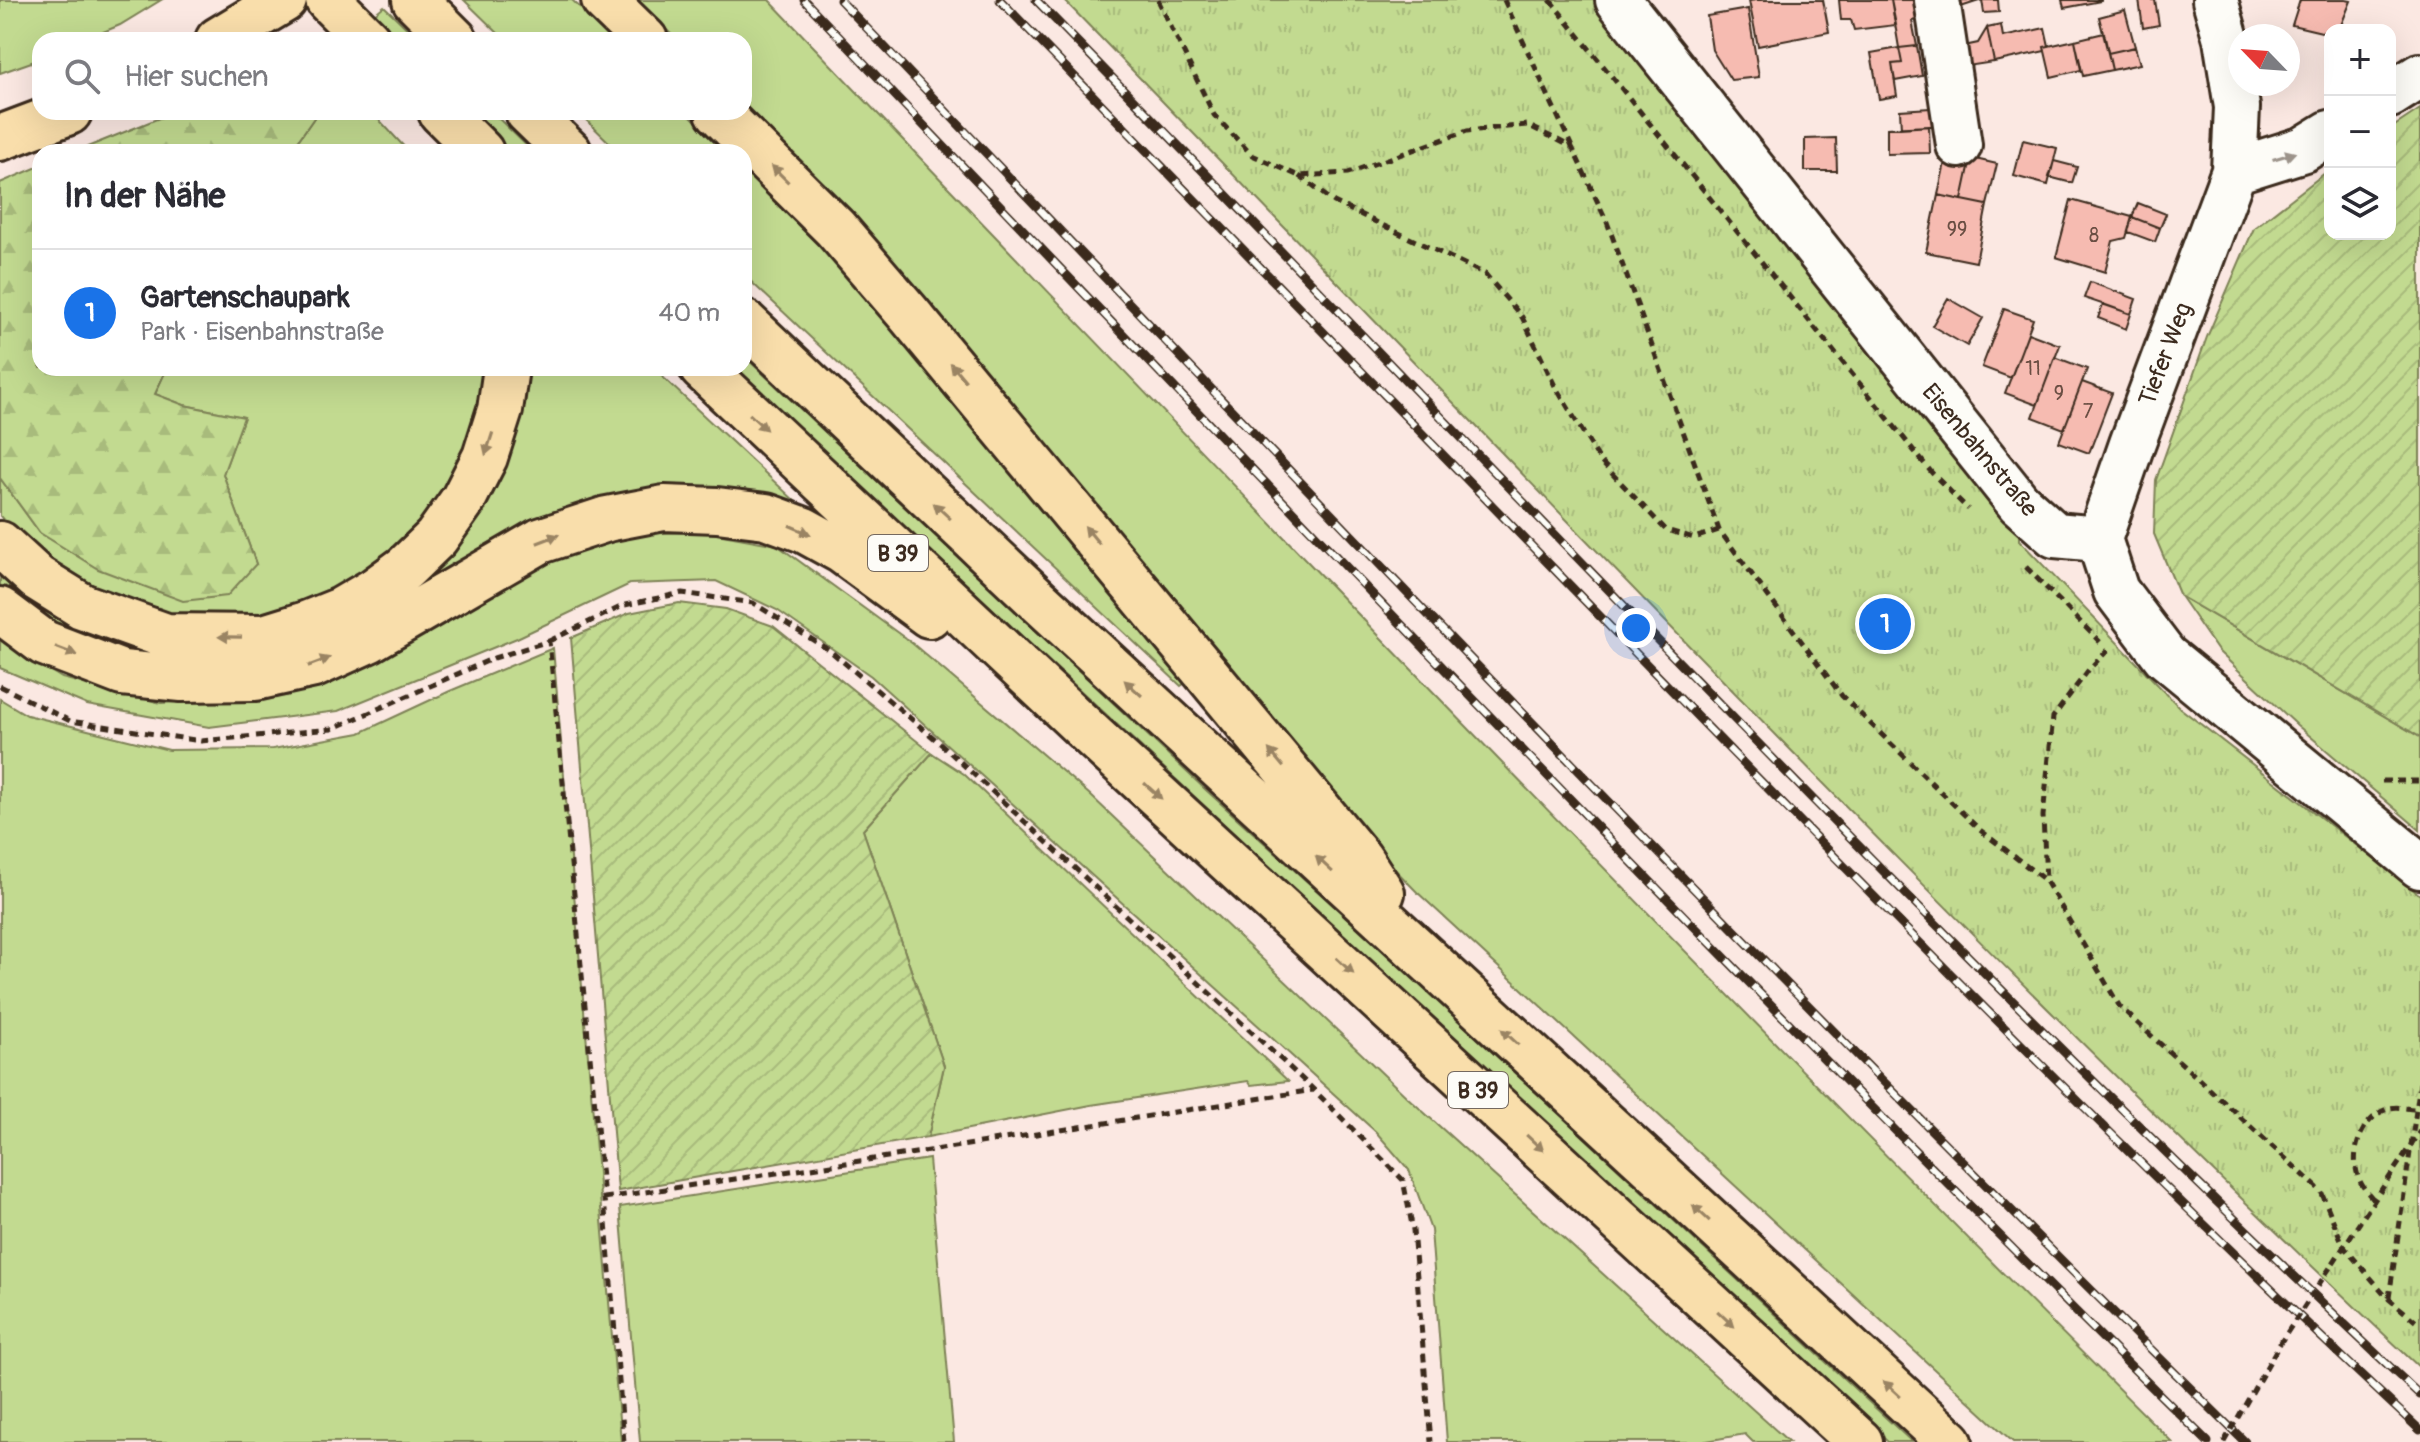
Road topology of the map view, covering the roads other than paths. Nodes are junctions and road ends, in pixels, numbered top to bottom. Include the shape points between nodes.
1 (328, 0) edge
2 (415, 0) edge
3 (604, 0) edge
4 (1937, 0) edge
5 (2215, 0) edge
6 (1629, 3) edge
7 (360, 32) edge
8 (447, 32) edge
9 (637, 32) edge
10 (2420, 76) edge
11 (2396, 91) edge
12 (48, 120) edge
13 (425, 120) edge
14 (449, 120) edge
15 (536, 120) edge
16 (726, 120) edge
17 (2324, 137) edge
18 (0, 138) edge
19 (436, 144) edge
20 (473, 144) edge
21 (561, 144) edge
22 (750, 144) edge
23 (1959, 145) dead end
24 (752, 146) edge
25 (2234, 171) junction
26 (752, 330) edge
27 (505, 376) edge
28 (710, 376) edge
29 (2099, 539) junction
30 (0, 544) edge
31 (0, 610) edge
32 (1095, 738) junction
33 (2420, 866) edge
34 (1422, 955) junction
35 (1860, 1442) edge
36 (1950, 1442) edge

1 - 7 main road
2 - 8 main road
3 - 9 main road
4 - 23 street
5 - 25 street, Tiefer Weg via 2237,107
6 - 29 street, Eisenbahnstraße via 2019,503 2055,535
10 - 11 street
12 - 18 main road
13 - 19 main road
14 - 20 main road
15 - 21 main road
22 -> 16 main road
25 -> 17 street via 2304,149
34 -> 24 main road via 1360,859 999,420 835,228
25 - 29 street, Tiefer Weg
34 -> 26 main road, B 39
27 -> 30 main road via 485,457 436,538 375,590 306,624 264,637 166,636 82,606 37,578
28 -> 32 main road, B 39
29 - 33 street via 2116,591 2165,656
31 -> 32 main road via 44,643 122,673 255,678 314,665 369,640 540,541 607,519 664,508 766,516 842,551
32 -> 35 main road, B 39
36 -> 34 main road, B 39

